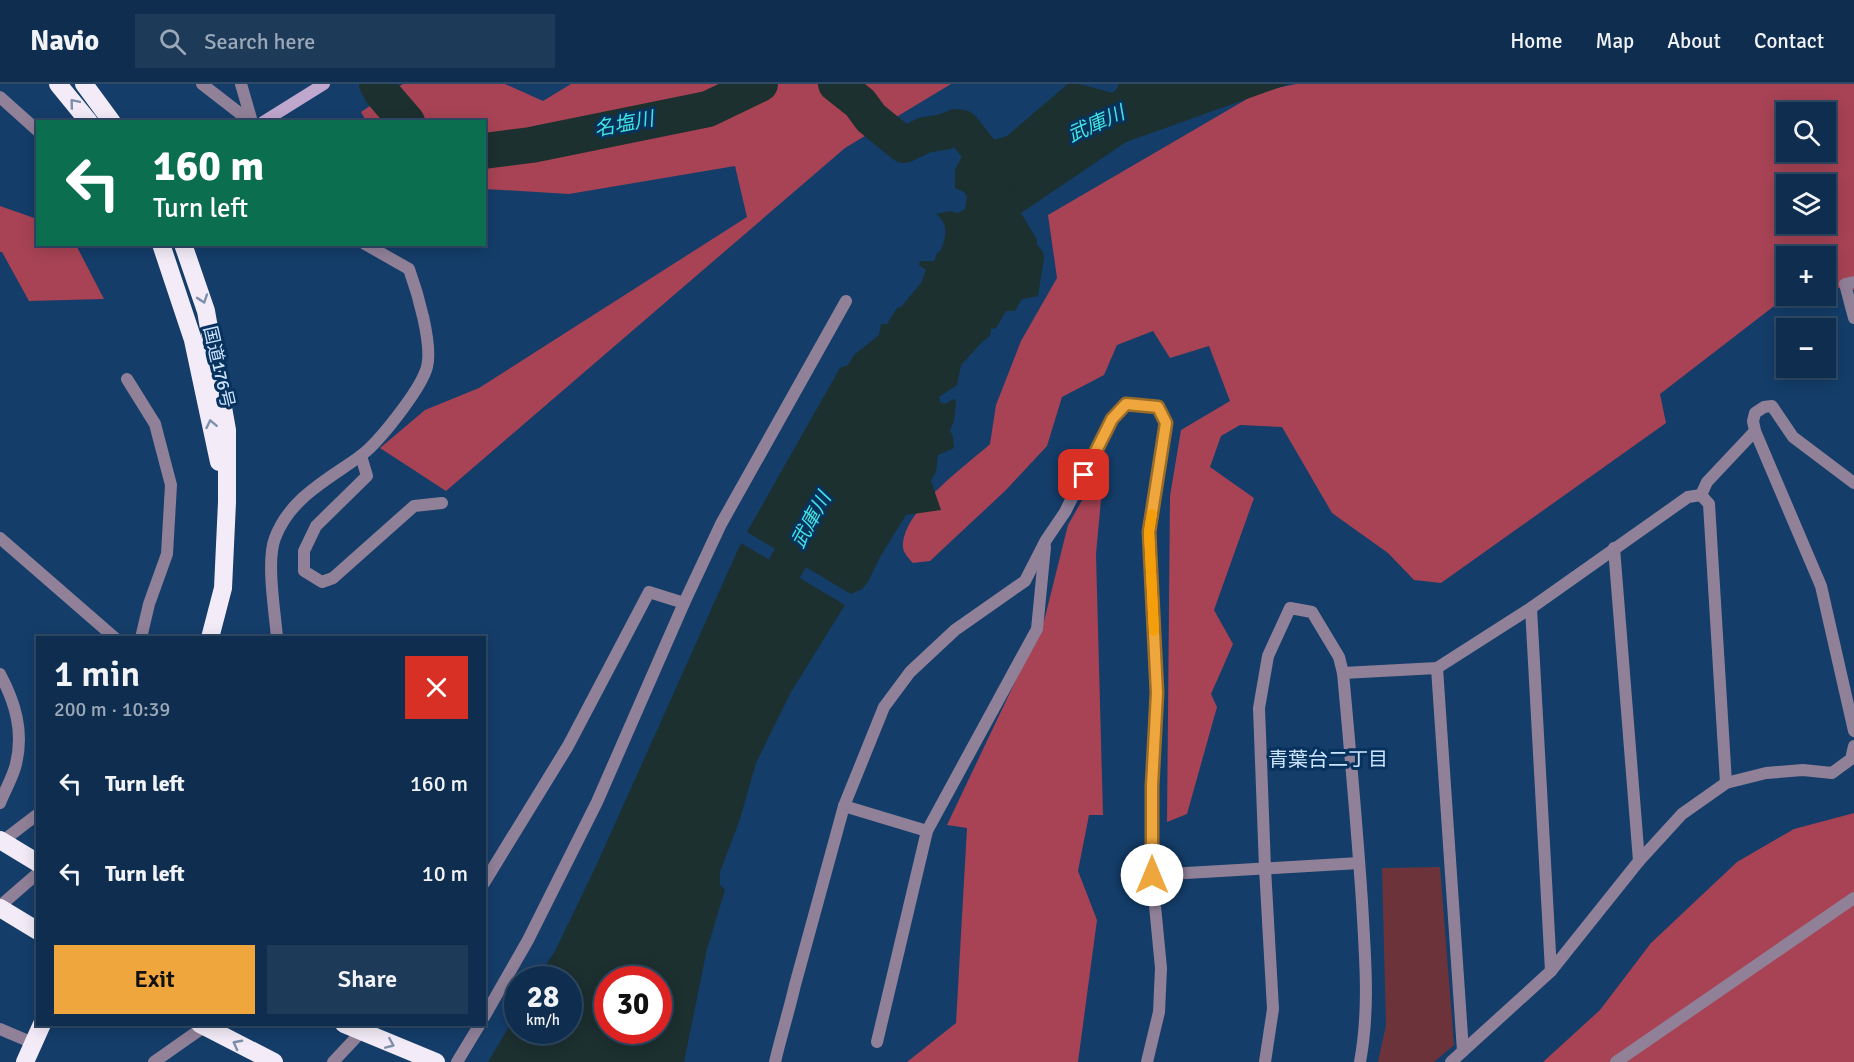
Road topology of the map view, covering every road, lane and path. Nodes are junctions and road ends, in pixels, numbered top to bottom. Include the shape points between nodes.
1 (58, 84) edge
2 (84, 84) edge
3 (202, 84) edge
4 (241, 84) edge
5 (324, 84) edge
6 (0, 97) edge
7 (87, 120) edge
8 (111, 120) edge
9 (248, 120) edge
10 (250, 120) edge
11 (266, 120) edge
12 (36, 129) edge
13 (162, 246) edge
14 (184, 246) edge
15 (369, 246) edge
16 (1854, 282) edge
17 (846, 301) dead end
18 (1854, 318) edge
19 (127, 379) dead end
20 (1755, 431) junction
21 (361, 456) junction
22 (1854, 483) edge
23 (1701, 495) junction
24 (227, 502) junction
25 (442, 503) dead end
26 (0, 538) edge
27 (1046, 540) junction
28 (1614, 548) junction
29 (684, 603) junction
30 (1531, 608) junction
31 (113, 636) edge
32 (141, 636) edge
33 (211, 636) edge
34 (277, 636) edge
35 (1437, 668) junction
36 (1343, 673) junction
37 (0, 674) edge
38 (1854, 731) edge
39 (1854, 746) edge
40 (1726, 783) junction
41 (0, 803) edge
42 (844, 806) junction
43 (36, 815) edge
44 (927, 831) junction
45 (0, 842) edge
46 (1638, 861) junction
47 (36, 862) edge
48 (1359, 863) junction
49 (1265, 868) junction
50 (36, 875) edge
51 (1152, 875) junction
52 (486, 880) edge
53 (1854, 898) edge
54 (0, 907) edge
55 (36, 930) edge
56 (1551, 971) junction
57 (486, 1014) edge
58 (41, 1026) edge
59 (204, 1026) edge
60 (205, 1026) edge
61 (349, 1026) edge
62 (366, 1026) edge
63 (479, 1026) edge
64 (0, 1029) edge
65 (877, 1042) dead end
66 (33, 1043) junction
67 (1463, 1051) junction
68 (25, 1062) edge
69 (154, 1062) edge
70 (274, 1062) edge
71 (333, 1062) edge
72 (436, 1062) edge
73 (457, 1062) edge
74 (775, 1062) edge
75 (1147, 1062) edge
76 (1265, 1062) edge
77 (1360, 1062) edge
78 (1451, 1062) edge
79 (1616, 1062) edge

7 -> 1 highway
2 - 8 highway
3 - 9 street
4 - 10 street
5 - 11 street
6 - 12 street
24 -> 13 highway, 国道176号 via 193,340
14 -> 24 highway, 国道176号 via 206,311 226,430
15 - 21 street via 409,269 428,340 427,367 414,391 396,419
16 - 18 street via 1845,284
17 - 29 street via 721,524
19 - 32 street via 155,424 171,485 167,554
20 - 22 street via 1755,412 1772,406 1793,436
20 - 23 street via 1707,482
20 - 38 street via 1821,586
21 - 25 street via 367,476 316,526 304,551 304,572 322,582 333,578 414,506
21 - 34 street via 308,492 274,539
23 - 28 street via 1688,497
23 - 40 street via 1709,504
24 - 33 highway, 国道176号 via 223,588
26 - 31 street
27 - 42 street via 1025,580 955,630 910,672 884,707
27 - 44 street via 1038,629
27 - 51 street via 1065,512 1112,419 1126,404 1158,407 1166,423 1149,532 1157,693
28 - 30 street
28 - 46 street
29 - 52 street via 649,592 568,746
29 - 57 street via 597,802 528,940
30 - 35 street
30 - 56 street
35 - 36 street
35 - 67 street
36 - 48 street
36 - 49 street via 1339,657 1312,612 1290,608 1268,656 1258,708
37 - 41 street via 12,698 19,727 16,763
39 - 40 street via 1851,759 1832,773 1766,773
40 - 46 street via 1682,814
42 - 44 street
42 - 74 street
43 - 45 street
44 - 65 street
45 - 47 highway
46 - 56 street
48 - 49 street
48 - 77 street via 1367,991
49 - 51 street
49 - 76 street via 1274,1009
50 - 54 street
51 - 75 street via 1161,968 1159,1012
53 - 79 street
54 - 55 highway
56 - 67 street
58 - 66 highway
70 -> 59 highway
60 - 69 street
61 -> 72 highway
62 - 71 street
63 - 73 street
64 - 66 street
66 - 68 highway
67 - 78 street

